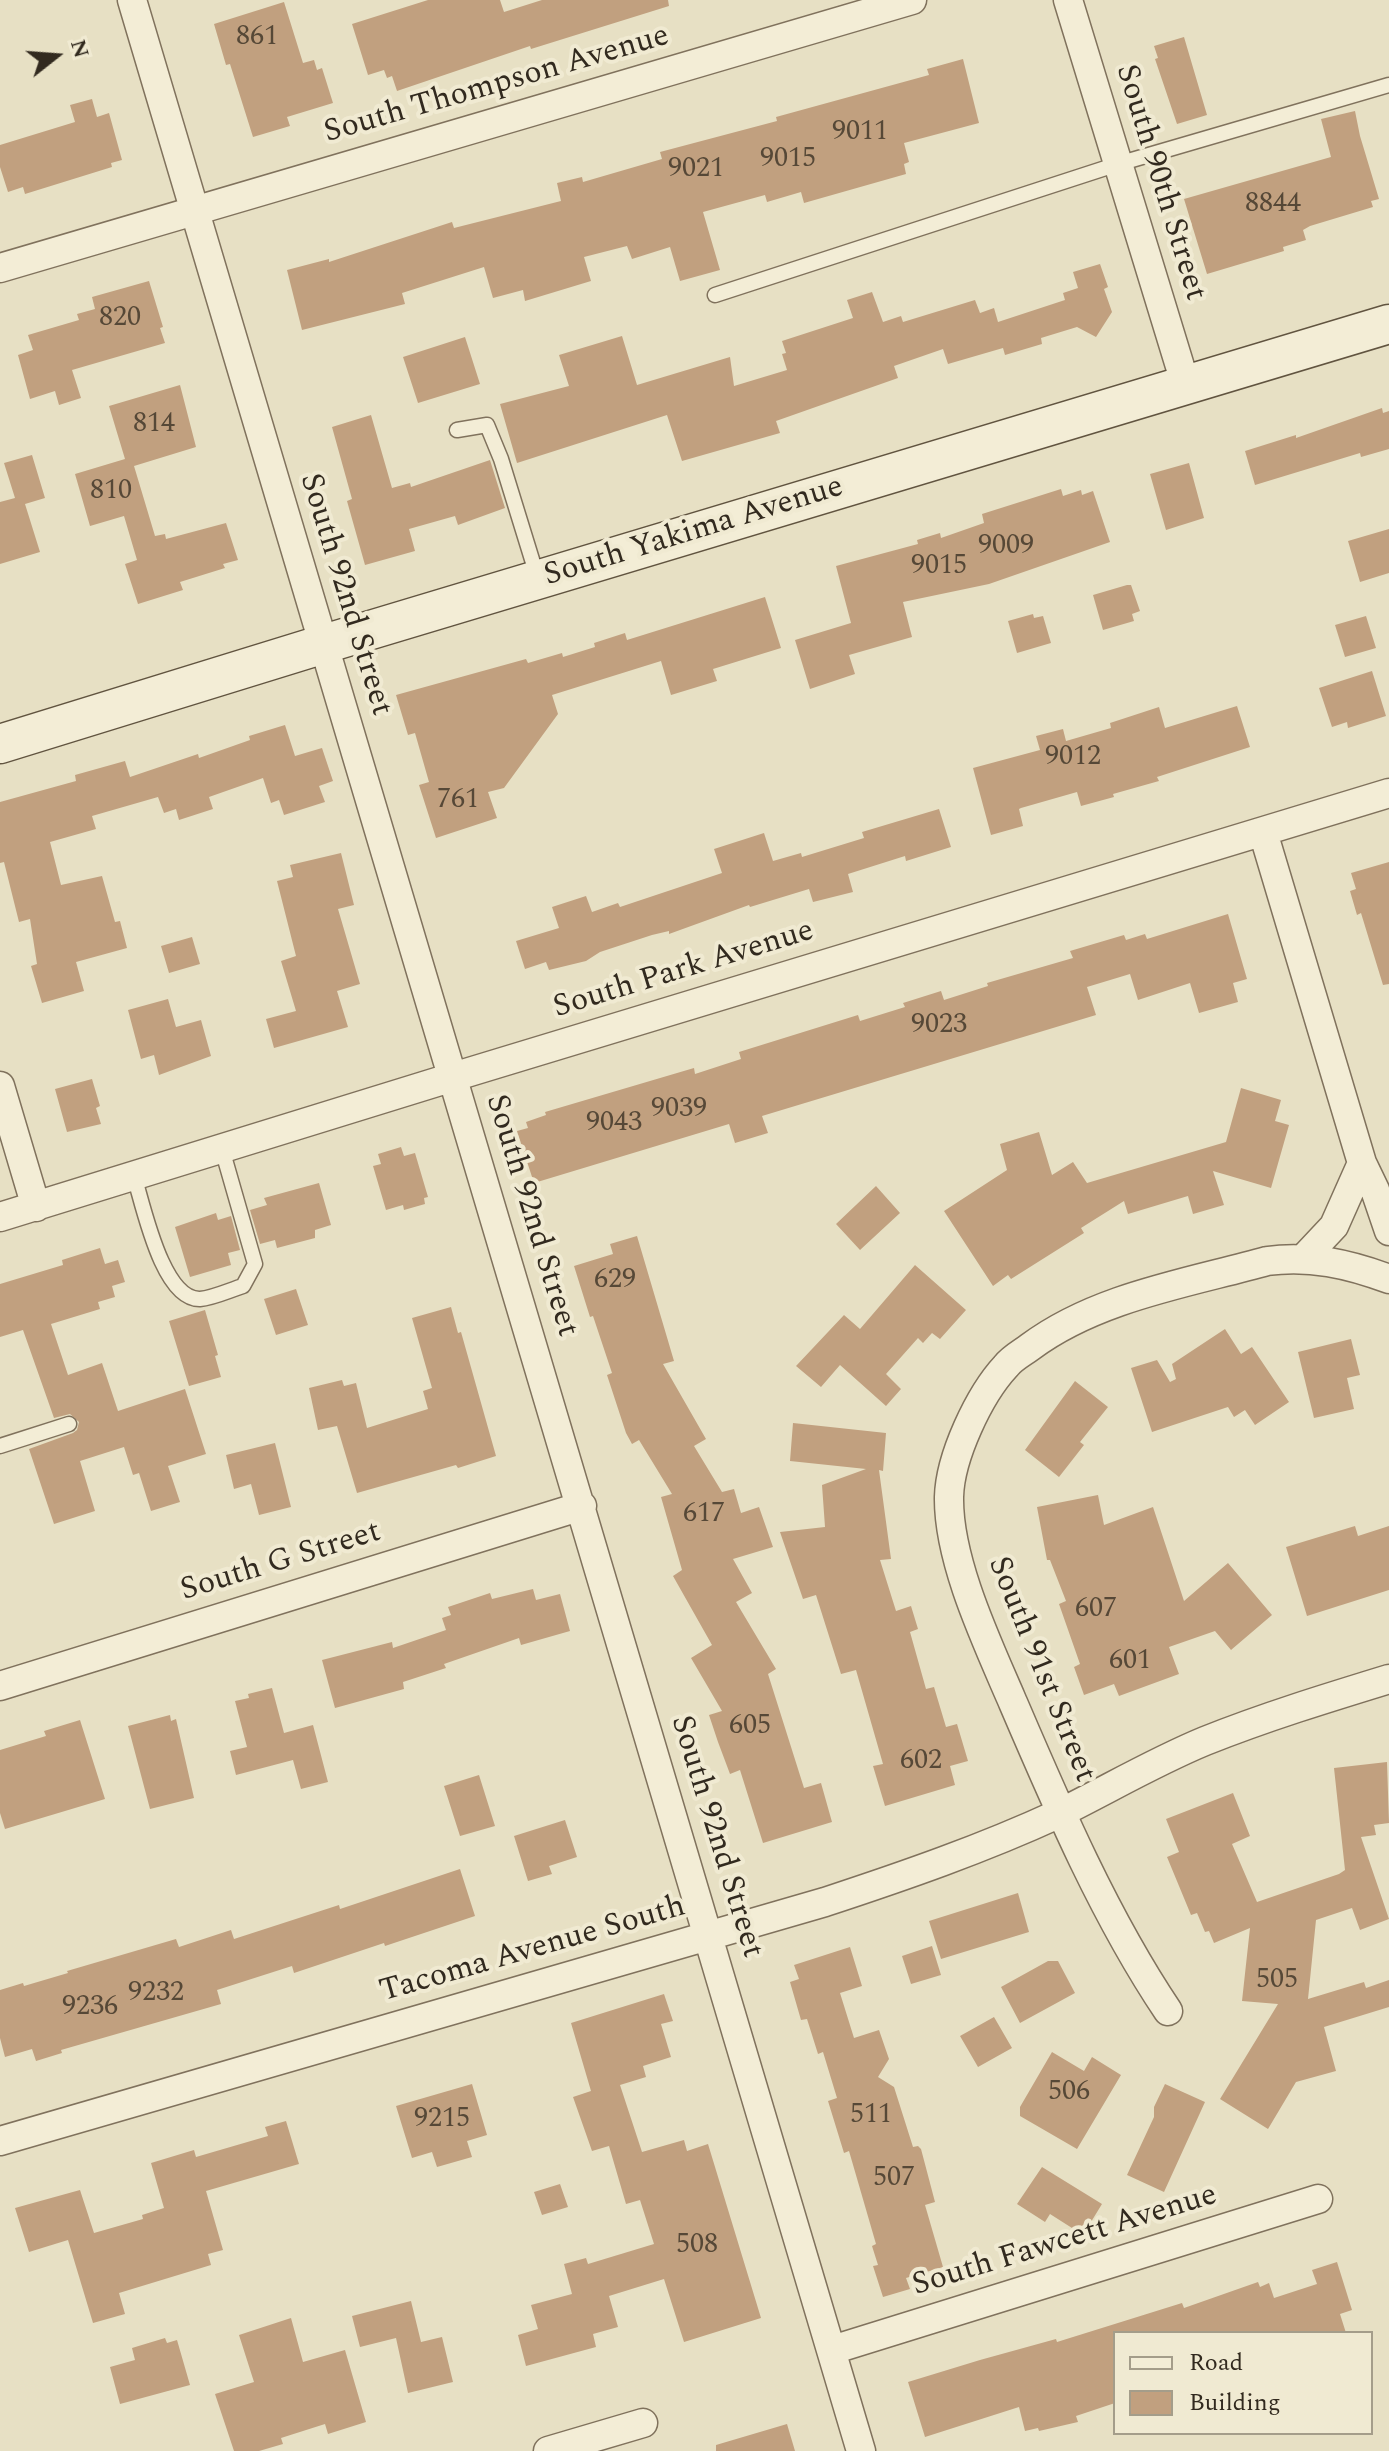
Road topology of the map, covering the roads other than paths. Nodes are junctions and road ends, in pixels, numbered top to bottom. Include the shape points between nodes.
1 (132, 0) edge
2 (912, 0) edge
3 (1068, 0) edge
4 (1389, 85) edge
5 (1118, 164) junction
6 (194, 209) junction
7 (0, 268) edge
8 (715, 295) dead end
9 (1389, 324) edge
10 (1186, 386) junction
11 (457, 430) dead end
12 (538, 580) junction
13 (324, 644) junction
14 (0, 744) edge
15 (1389, 793) edge
16 (1263, 832) junction
17 (453, 1077) junction
18 (0, 1086) edge
19 (222, 1149) junction
20 (1362, 1163) junction
21 (134, 1176) junction
22 (36, 1207) junction
23 (0, 1217) edge
24 (1389, 1231) edge
25 (1303, 1259) junction
26 (1389, 1279) edge
27 (69, 1424) dead end
28 (0, 1446) edge
29 (582, 1506) junction
30 (1389, 1679) edge
31 (0, 1686) edge
32 (1060, 1813) junction
33 (709, 1935) junction
34 (1168, 2011) dead end
35 (0, 2141) edge
36 (1318, 2199) dead end
37 (832, 2350) junction
38 (643, 2423) dead end
39 (548, 2451) edge
40 (861, 2451) edge

1 - 6 street, South 92nd Street
2 - 6 street, South Thompson Avenue
3 - 5 street, South 90th Street
4 - 5 lane
5 - 8 lane
5 - 10 street, South 90th Street
6 - 7 street, South Thompson Avenue
6 - 13 street, South 92nd Street
9 - 10 main road, South Yakima Avenue
10 - 12 main road, South Yakima Avenue
11 - 12 lane via 487,425
12 - 13 main road, South Yakima Avenue
13 - 14 main road, South Yakima Avenue
13 - 17 street, South 92nd Street
15 - 16 street, South Park Avenue
16 - 17 street, South Park Avenue
16 - 20 street
17 - 19 street, South Park Avenue
17 - 29 street, South 92nd Street
18 - 22 street
19 - 21 street, South Park Avenue
19 - 21 lane via 255,1264 243,1286 199,1299 185,1295 168,1276 155,1246
20 - 24 street
20 - 25 street via 1334,1226
21 - 22 street, South Park Avenue
22 - 23 street, South Park Avenue
25 - 26 street, South 91st Street via 1357,1267
25 - 32 street, South 91st Street via 1267,1261 1127,1300 1049,1333 1007,1364 953,1464 949,1498 955,1548 981,1628
27 - 28 lane
29 - 31 street, South G Street
29 - 33 street, South 92nd Street
30 - 32 street, Tacoma Avenue South via 1207,1740
32 - 33 street, Tacoma Avenue South via 915,1872
32 - 34 street, South 91st Street
33 - 35 street, Tacoma Avenue South
33 - 37 street, South 92nd Street
36 - 37 street, South Fawcett Avenue
37 - 40 street, South 92nd Street
38 - 39 street

